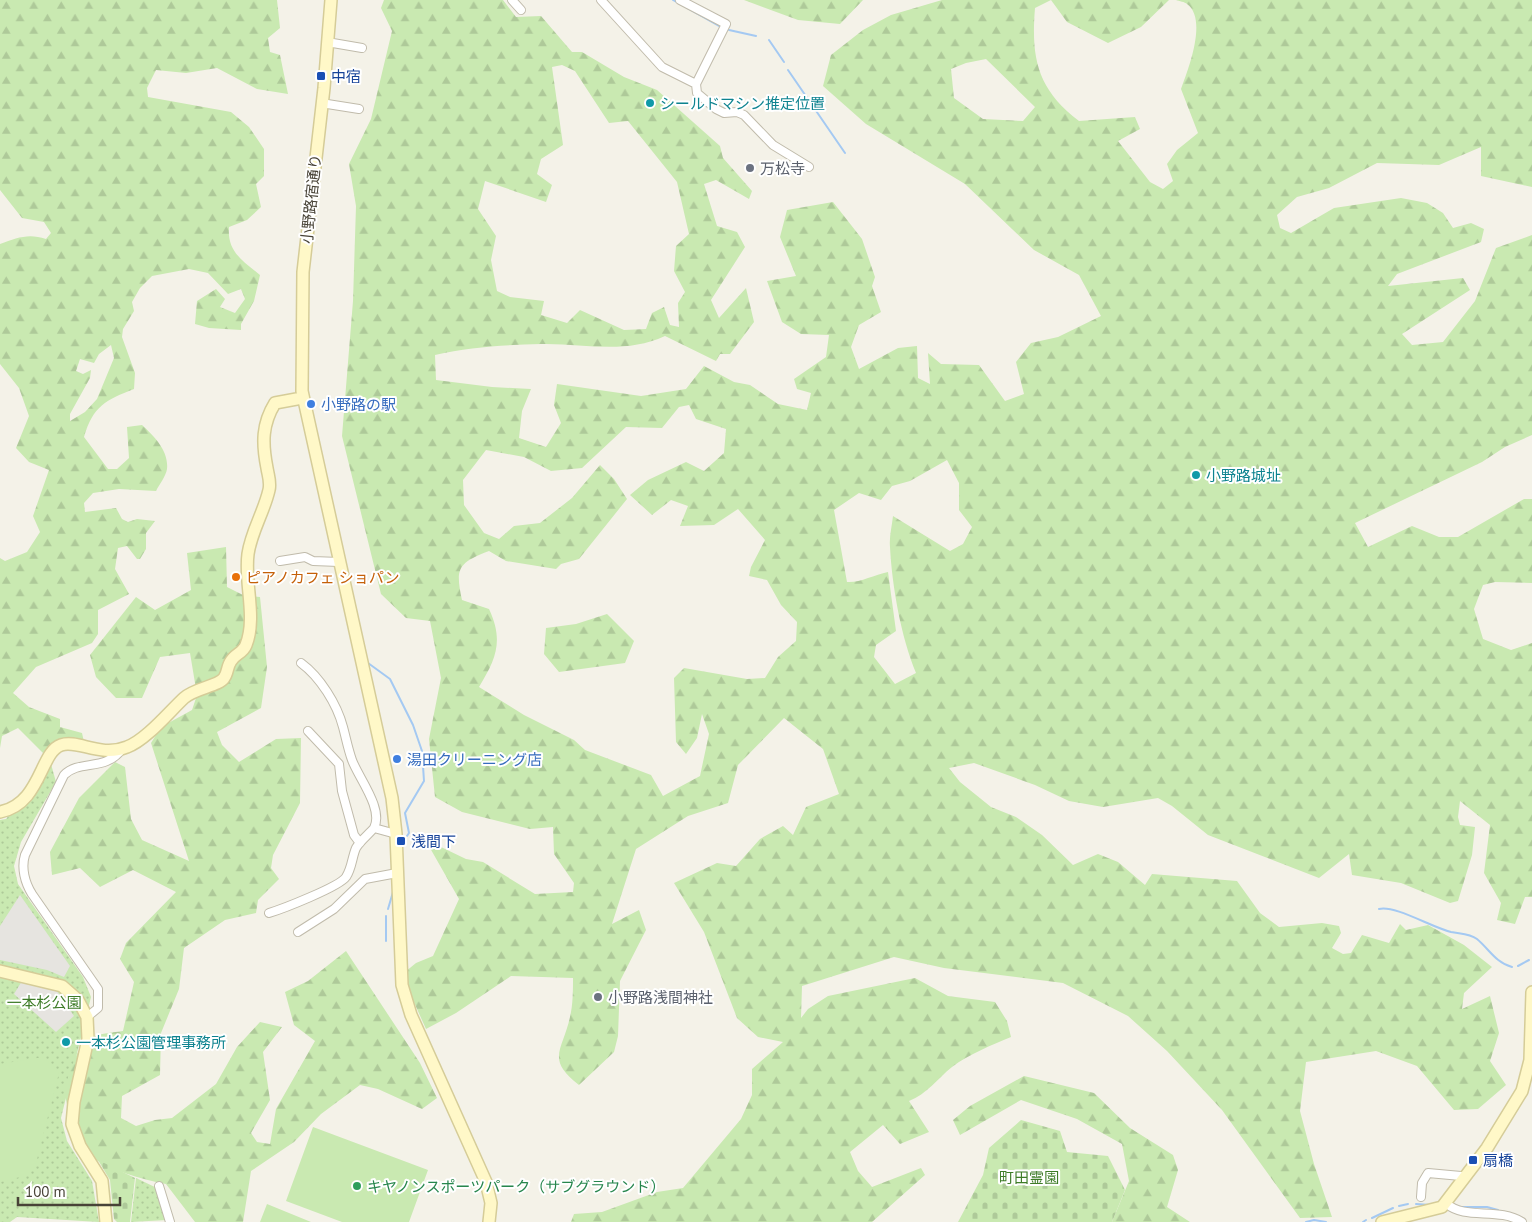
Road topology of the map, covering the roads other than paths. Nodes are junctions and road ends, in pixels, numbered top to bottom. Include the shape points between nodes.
1 (331, 0) edge
2 (512, 0) edge
3 (601, 0) edge
4 (680, 0) edge
5 (521, 10) dead end
6 (327, 42) junction
7 (362, 48) dead end
8 (696, 84) junction
9 (322, 102) junction
10 (359, 109) dead end
11 (809, 167) dead end
12 (302, 398) junction
13 (280, 561) dead end
14 (339, 562) junction
15 (301, 663) dead end
16 (308, 731) dead end
17 (123, 748) junction
18 (0, 812) edge
19 (374, 828) junction
20 (396, 834) junction
21 (360, 843) junction
22 (397, 873) junction
23 (269, 913) dead end
24 (298, 932) dead end
25 (0, 971) edge
26 (1532, 992) edge
27 (87, 1017) junction
28 (1465, 1178) junction
29 (159, 1186) dead end
30 (1423, 1192) dead end
31 (1447, 1204) junction
32 (106, 1222) edge
33 (170, 1222) edge
34 (489, 1222) edge
35 (1382, 1222) edge
36 (1522, 1222) edge

1 - 6 street, 小野路宿通り
2 - 5 street
3 - 8 street via 662,67
4 - 8 street via 726,24
6 - 7 street
6 - 9 street, 小野路宿通り
8 - 11 street via 697,93 716,109 744,115 773,145
9 - 10 street
9 - 12 street, 小野路宿通り via 303,272
12 - 14 street, 小野路宿通り
12 - 17 street via 275,403 266,421 263,444 270,485 247,558 250,618 246,645 230,662 221,681 191,692 140,738
13 - 14 street via 304,557 313,561
14 - 20 street, 小野路宿通り via 392,798
15 - 19 street via 325,689 341,721 352,762 370,793 376,821
16 - 21 street via 339,764 342,791 354,835
17 - 18 street via 102,751 71,744 57,746 24,799
17 - 27 street via 106,762 66,773 24,859 30,890 98,989 98,1008
19 - 20 street
19 - 21 street
20 - 22 street, 小野路宿通り
21 - 23 street via 341,883
22 - 24 street via 366,879 334,908
22 - 34 street, 小野路宿通り via 400,968 406,1000 486,1182 491,1203
25 - 27 street via 62,986 78,1000
26 - 28 street via 1527,1077 1508,1114
27 - 32 street via 88,1039 72,1124 80,1146 102,1180
28 - 30 street via 1428,1173
28 - 31 street
29 - 33 street
31 - 35 street via 1435,1211
31 - 36 street via 1457,1211 1485,1212

